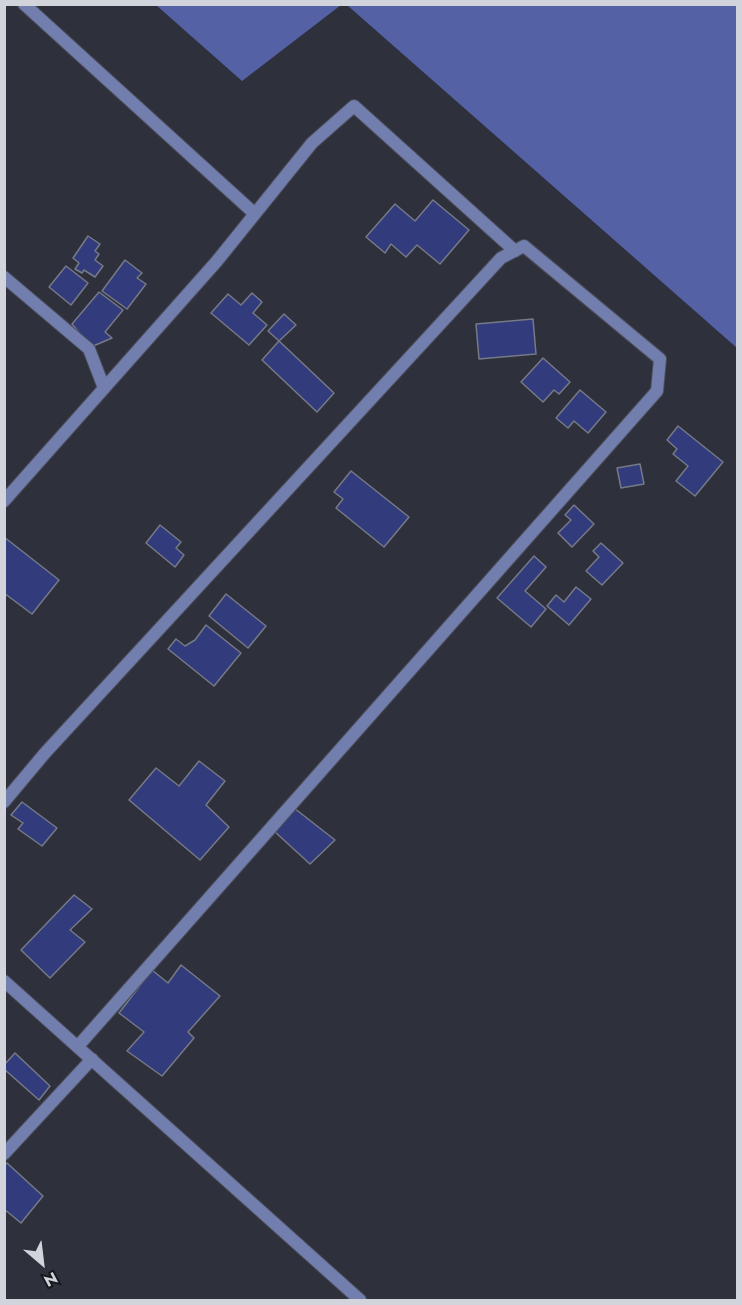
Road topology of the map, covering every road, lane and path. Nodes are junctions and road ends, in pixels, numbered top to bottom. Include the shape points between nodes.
1 (24, 4) edge
2 (255, 214) junction
3 (515, 251) junction
4 (4, 277) edge
5 (104, 388) junction
6 (4, 501) edge
7 (4, 802) edge
8 (4, 981) edge
9 (78, 1046) junction
10 (92, 1059) junction
11 (4, 1154) edge
12 (360, 1300) edge

1 - 2 street
2 - 3 street via 312,143 354,106
2 - 5 street
3 - 7 street via 501,258 477,283
3 - 9 street via 524,246 660,360 657,391
4 - 5 street via 89,349
5 - 6 street
8 - 9 street
9 - 10 street
10 - 11 street
10 - 12 street

